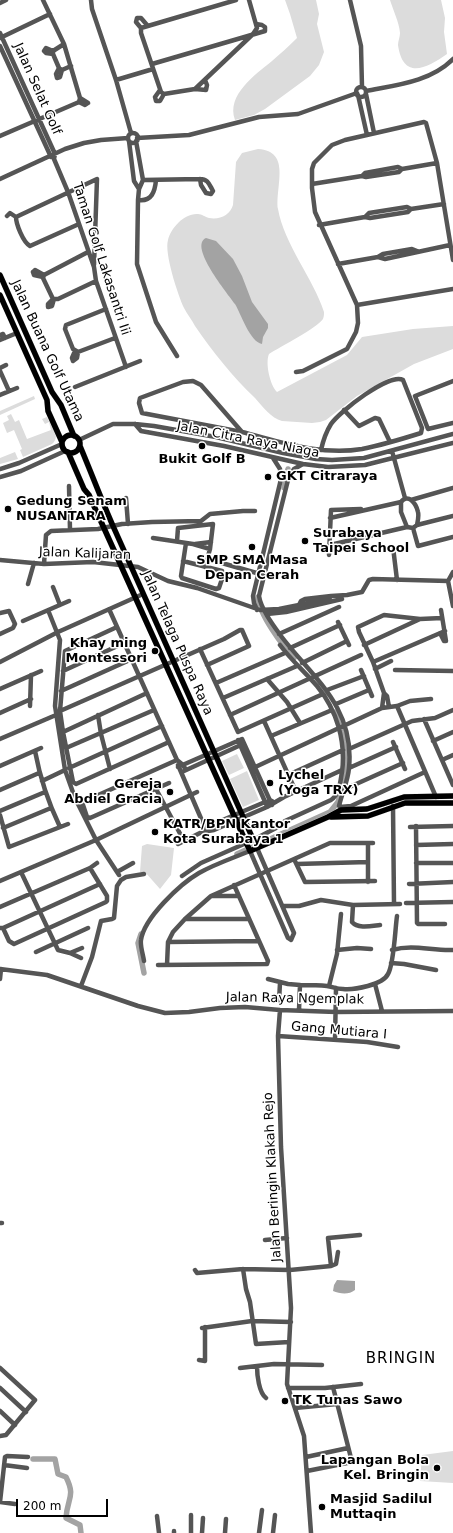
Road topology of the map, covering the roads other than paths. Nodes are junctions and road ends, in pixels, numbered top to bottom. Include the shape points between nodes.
1 (6, 0) edge
2 (43, 0) edge
3 (91, 0) edge
4 (236, 0) edge
5 (249, 0) edge
6 (350, 0) edge
7 (0, 3) edge
8 (50, 14) junction
9 (256, 24) junction
10 (147, 25) junction
11 (141, 28) junction
12 (253, 34) junction
13 (1, 36) edge
14 (64, 44) junction
15 (0, 46) edge
16 (453, 59) edge
17 (71, 66) junction
18 (152, 67) junction
19 (116, 80) junction
20 (205, 80) junction
21 (362, 87) junction
22 (195, 89) junction
23 (160, 90) junction
24 (366, 92) junction
25 (164, 94) junction
26 (357, 94) junction
27 (37, 120) junction
28 (131, 133) junction
29 (374, 133) junction
30 (366, 135) junction
31 (0, 136) edge
32 (128, 139) junction
33 (137, 139) junction
34 (53, 157) junction
35 (437, 163) junction
36 (0, 179) edge
37 (200, 179) dead end
38 (143, 180) junction
39 (156, 180) junction
40 (312, 184) junction
41 (138, 189) junction
42 (68, 192) junction
43 (138, 200) junction
44 (444, 204) junction
45 (79, 224) junction
46 (319, 224) junction
47 (450, 245) junction
48 (88, 252) junction
49 (453, 260) edge
50 (338, 264) junction
51 (94, 267) junction
52 (0, 275) edge
53 (96, 281) junction
54 (453, 290) edge
55 (0, 295) edge
56 (357, 305) junction
57 (106, 309) junction
58 (17, 333) junction
59 (2, 337) edge
60 (115, 338) junction
61 (176, 356) dead end
62 (140, 361) dead end
63 (6, 365) dead end
64 (126, 367) junction
65 (0, 369) edge
66 (296, 372) dead end
67 (453, 381) edge
68 (75, 387) dead end
69 (17, 388) dead end
70 (9, 391) junction
71 (0, 395) edge
72 (55, 397) junction
73 (47, 400) junction
74 (344, 410) junction
75 (453, 423) edge
76 (135, 424) junction
77 (218, 427) junction
78 (242, 432) junction
79 (453, 434) edge
80 (74, 436) junction
81 (216, 437) junction
82 (226, 439) junction
83 (390, 442) junction
84 (62, 443) junction
85 (79, 443) junction
86 (453, 443) edge
87 (224, 446) junction
88 (321, 450) junction
89 (67, 451) junction
90 (392, 451) junction
91 (274, 458) junction
92 (394, 459) junction
93 (303, 464) junction
94 (0, 469) edge
95 (0, 477) edge
96 (68, 486) dead end
97 (453, 488) edge
98 (98, 491) junction
99 (89, 495) junction
100 (126, 498) dead end
101 (403, 500) junction
102 (411, 500) junction
103 (371, 509) junction
104 (255, 511) dead end
105 (453, 516) edge
106 (330, 518) junction
107 (128, 524) junction
108 (418, 525) junction
109 (113, 526) junction
110 (407, 527) junction
111 (104, 528) junction
112 (413, 528) junction
113 (70, 530) junction
114 (453, 537) edge
115 (153, 538) dead end
116 (177, 542) junction
117 (211, 542) junction
118 (186, 543) junction
119 (193, 544) junction
120 (330, 545) junction
121 (393, 547) dead end
122 (210, 549) junction
123 (330, 555) dead end
124 (208, 559) junction
125 (0, 560) edge
126 (183, 561) junction
127 (34, 564) junction
128 (44, 564) junction
129 (121, 565) junction
130 (131, 566) junction
131 (206, 567) junction
132 (453, 572) edge
133 (261, 574) junction
134 (397, 580) junction
135 (448, 581) junction
136 (28, 584) dead end
137 (53, 587) dead end
138 (143, 594) junction
139 (135, 597) junction
140 (342, 599) dead end
141 (69, 601) dead end
142 (60, 604) junction
143 (453, 606) edge
144 (339, 607) dead end
145 (109, 609) junction
146 (48, 610) junction
147 (441, 610) dead end
148 (262, 611) junction
149 (0, 613) edge
150 (401, 617) junction
151 (442, 618) junction
152 (420, 619) junction
153 (23, 621) dead end
154 (117, 627) junction
155 (404, 627) junction
156 (446, 631) junction
157 (58, 632) junction
158 (440, 633) junction
159 (0, 634) edge
160 (279, 634) junction
161 (124, 643) junction
162 (364, 644) junction
163 (280, 645) dead end
164 (290, 648) junction
165 (200, 649) junction
166 (285, 652) junction
167 (361, 655) dead end
168 (132, 660) junction
169 (173, 661) junction
170 (391, 661) dead end
171 (0, 662) edge
172 (373, 662) junction
173 (302, 663) junction
174 (166, 664) junction
175 (208, 665) junction
176 (297, 666) junction
177 (376, 668) junction
178 (362, 670) dead end
179 (395, 670) dead end
180 (41, 671) dead end
181 (63, 671) junction
182 (453, 672) edge
183 (31, 675) junction
184 (139, 676) junction
185 (364, 676) junction
186 (312, 677) junction
187 (266, 679) junction
188 (216, 683) junction
189 (0, 689) edge
190 (327, 690) junction
191 (369, 690) junction
192 (61, 691) junction
193 (147, 693) junction
194 (279, 693) junction
195 (384, 693) junction
196 (323, 694) junction
197 (372, 696) dead end
198 (223, 698) junction
199 (31, 699) junction
200 (431, 699) dead end
201 (336, 704) junction
202 (30, 706) dead end
203 (396, 706) junction
204 (389, 707) junction
205 (291, 708) junction
206 (382, 708) junction
207 (154, 710) junction
208 (332, 710) junction
209 (453, 710) edge
210 (60, 711) junction
211 (0, 713) edge
212 (56, 715) junction
213 (230, 715) junction
214 (98, 716) junction
215 (424, 719) junction
216 (264, 721) junction
217 (300, 723) junction
218 (404, 724) junction
219 (162, 726) junction
220 (342, 727) junction
221 (63, 732) junction
222 (453, 732) edge
223 (101, 734) junction
224 (271, 736) junction
225 (0, 739) edge
226 (433, 741) junction
227 (169, 742) junction
228 (393, 742) dead end
229 (396, 747) junction
230 (41, 748) dead end
231 (66, 748) junction
232 (349, 748) junction
233 (343, 750) junction
234 (35, 751) junction
235 (105, 752) junction
236 (215, 754) junction
237 (453, 755) edge
238 (280, 756) junction
239 (208, 757) junction
240 (177, 760) junction
241 (442, 760) junction
242 (403, 763) junction
243 (183, 765) junction
244 (0, 766) edge
245 (178, 767) junction
246 (253, 768) junction
247 (349, 768) junction
248 (67, 769) junction
249 (110, 769) junction
250 (405, 769) dead end
251 (186, 770) junction
252 (342, 770) junction
253 (180, 772) junction
254 (425, 772) junction
255 (39, 773) junction
256 (288, 775) junction
257 (451, 778) edge
258 (42, 780) junction
259 (169, 783) dead end
260 (453, 785) edge
261 (156, 789) junction
262 (345, 789) junction
263 (0, 790) edge
264 (45, 792) junction
265 (197, 792) dead end
266 (296, 792) junction
267 (191, 795) junction
268 (453, 796) edge
269 (436, 797) junction
270 (80, 803) junction
271 (270, 803) junction
272 (453, 803) edge
273 (393, 806) junction
274 (166, 807) junction
275 (51, 808) junction
276 (339, 810) junction
277 (0, 811) edge
278 (0, 815) edge
279 (242, 815) junction
280 (235, 818) junction
281 (68, 824) dead end
282 (416, 826) junction
283 (453, 826) edge
284 (60, 827) junction
285 (410, 827) dead end
286 (3, 828) junction
287 (205, 831) junction
288 (96, 840) junction
289 (184, 841) junction
290 (373, 842) dead end
291 (255, 843) junction
292 (368, 843) junction
293 (178, 844) dead end
294 (416, 844) junction
295 (453, 844) edge
296 (248, 846) junction
297 (294, 859) junction
298 (368, 862) junction
299 (97, 863) dead end
300 (416, 863) junction
301 (453, 863) edge
302 (133, 864) dead end
303 (297, 864) junction
304 (90, 868) junction
305 (267, 871) junction
306 (21, 872) junction
307 (144, 874) dead end
308 (259, 874) junction
309 (182, 876) dead end
310 (0, 881) edge
311 (375, 881) dead end
312 (368, 882) junction
313 (453, 882) edge
314 (416, 883) junction
315 (100, 884) junction
316 (409, 884) dead end
317 (234, 885) junction
318 (32, 894) junction
319 (210, 896) junction
320 (238, 896) junction
321 (453, 902) edge
322 (406, 903) dead end
323 (416, 903) junction
324 (394, 904) junction
325 (400, 904) dead end
326 (353, 905) junction
327 (282, 906) junction
328 (0, 907) edge
329 (40, 912) junction
330 (341, 914) dead end
331 (397, 916) dead end
332 (185, 919) junction
333 (249, 919) junction
334 (445, 924) dead end
335 (380, 926) dead end
336 (2, 928) edge
337 (48, 928) junction
338 (88, 928) dead end
339 (259, 941) junction
340 (168, 942) junction
341 (54, 944) junction
342 (82, 948) dead end
343 (372, 949) dead end
344 (337, 950) junction
345 (392, 950) junction
346 (453, 950) edge
347 (36, 952) dead end
348 (70, 953) junction
349 (81, 958) dead end
350 (144, 961) dead end
351 (391, 963) junction
352 (158, 965) dead end
353 (167, 965) junction
354 (0, 969) edge
355 (436, 970) dead end
356 (0, 979) edge
357 (268, 979) dead end
358 (280, 983) junction
359 (375, 984) junction
360 (300, 985) junction
361 (81, 986) junction
362 (329, 986) junction
363 (336, 988) junction
364 (279, 1001) dead end
365 (280, 1010) junction
366 (299, 1010) junction
367 (382, 1011) junction
368 (453, 1011) edge
369 (336, 1012) junction
370 (278, 1036) junction
371 (335, 1040) junction
372 (398, 1047) dead end
373 (360, 1235) dead end
374 (287, 1238) junction
375 (265, 1240) dead end
376 (338, 1252) dead end
377 (331, 1266) junction
378 (243, 1269) junction
379 (195, 1270) dead end
380 (288, 1270) junction
381 (252, 1322) junction
382 (290, 1322) junction
383 (289, 1342) junction
384 (199, 1360) dead end
385 (288, 1364) junction
386 (322, 1365) dead end
387 (258, 1366) junction
388 (0, 1368) edge
389 (240, 1368) dead end
390 (361, 1384) dead end
391 (333, 1387) junction
392 (0, 1388) edge
393 (288, 1388) junction
394 (266, 1398) dead end
395 (337, 1404) junction
396 (295, 1408) junction
397 (0, 1411) edge
398 (26, 1412) junction
399 (15, 1425) junction
400 (1, 1435) edge
401 (348, 1448) junction
402 (306, 1457) junction
403 (28, 1458) dead end
404 (4, 1465) junction
405 (27, 1468) dead end
406 (307, 1471) junction
407 (0, 1492) edge
408 (15, 1504) dead end
409 (262, 1510) dead end
410 (191, 1515) dead end
411 (275, 1515) dead end
412 (157, 1516) dead end
413 (203, 1518) dead end
414 (226, 1519) dead end
415 (159, 1533) edge
416 (191, 1533) edge
417 (202, 1533) edge
418 (225, 1533) edge
419 (259, 1533) edge
420 (272, 1533) edge
421 (311, 1533) edge

1 - 7 street
2 - 8 street
3 - 19 street
4 - 10 street
5 - 9 street
6 - 21 street via 361,46
8 - 13 street
8 - 14 street
9 - 12 street via 256,31
9 - 12 street via 264,26 265,31
10 - 11 street
10 - 11 street via 141,18 137,18 136,22
11 - 18 street
12 - 18 street
12 - 20 street
13 - 27 street, Jalan Selat Golf
14 - 17 street
14 - 17 street via 53,52 61,69
15 - 27 street, Jalan Selat Golf
16 - 24 street via 430,76
17 - 27 street via 80,100
18 - 19 street
18 - 23 street
19 - 28 street
20 - 22 street
20 - 22 street via 206,90
21 - 24 street
21 - 26 street via 358,89
22 - 25 street
23 - 25 street
23 - 25 street via 156,101 160,101
24 - 26 street via 362,97
24 - 29 street
26 - 30 street
26 - 33 street via 298,114 260,117 189,135
27 - 31 street
27 - 34 street, Jalan Selat Golf
28 - 32 street
28 - 33 street via 136,134
29 - 30 street
29 - 35 street via 424,122
30 - 40 street via 332,145 317,159 312,169
32 - 33 street via 132,143
32 - 34 street via 88,142
32 - 41 street via 134,181
33 - 38 street
34 - 36 street
34 - 42 street, Taman Golf Lakasantri Iii
35 - 40 street via 402,169 399,172
35 - 44 street
37 - 39 street
38 - 39 street
38 - 41 street
39 - 43 street via 151,197
40 - 46 street via 313,207
41 - 43 street
42 - 45 street, Taman Golf Lakasantri Iii
42 - 45 street via 16,217 30,246
42 - 51 street via 97,179
43 - 61 street via 136,264 156,322
44 - 46 street via 411,209 408,212
44 - 47 street
45 - 48 street, Taman Golf Lakasantri Iii
46 - 50 street
47 - 49 street
47 - 50 street via 385,259 378,257
48 - 51 street, Taman Golf Lakasantri Iii
48 - 53 street via 43,276 53,299
50 - 56 street
51 - 53 street, Taman Golf Lakasantri Iii
52 - 72 main road, Jalan Buana Golf Utama
53 - 57 street, Taman Golf Lakasantri Iii
54 - 56 street
55 - 58 main road, Jalan Buana Golf Utama
56 - 66 street via 356,332 347,349
57 - 60 street, Taman Golf Lakasantri Iii
57 - 60 street via 65,326 64,329 76,351
58 - 59 street
58 - 73 main road, Jalan Buana Golf Utama
60 - 64 street, Taman Golf Lakasantri Iii
62 - 64 street
63 - 65 street
64 - 68 street
65 - 70 street
67 - 75 street via 415,396 428,429
69 - 70 street
70 - 71 street
72 - 73 main road
72 - 80 main road, Jalan Buana Golf Utama
73 - 84 main road, Jalan Buana Golf Utama via 48,411
74 - 83 street via 359,426 375,418 379,419
74 - 83 street via 374,389 402,378 422,430 421,433
74 - 88 street via 327,430
76 - 81 street, Jalan Citra Raya Niaga
76 - 85 street, Jalan Citra Raya Niaga via 113,424
76 - 87 street, Jalan Citra Raya Niaga via 141,431
77 - 78 street
77 - 78 street via 143,414 139,400 183,382 193,381 201,385
77 - 81 street
78 - 88 street
79 - 90 street, Jalan Citra Raya Niaga
80 - 84 main road via 67,436
80 - 85 main road
81 - 82 street, Jalan Citra Raya Niaga
82 - 87 street
82 - 90 street, Jalan Citra Raya Niaga via 316,459 364,458
83 - 88 street via 361,449
84 - 89 main road
84 - 94 street via 19,464
85 - 89 main road via 75,451
85 - 98 main road, Jalan Telaga Puspa Raya
86 - 92 street, Jalan Citra Raya Niaga
87 - 91 street, Jalan Citra Raya Niaga
89 - 95 street via 21,471
89 - 99 main road, Jalan Telaga Puspa Raya
90 - 92 street
91 - 93 street, Jalan Citra Raya Niaga
91 - 133 street via 280,469 281,479
92 - 93 street, Jalan Citra Raya Niaga via 348,467
92 - 101 street
93 - 133 street via 294,469 289,476
96 - 113 street
97 - 102 street
98 - 99 main road
98 - 109 main road, Jalan Telaga Puspa Raya
99 - 111 main road, Jalan Telaga Puspa Raya
100 - 107 street
101 - 102 street
101 - 103 street
101 - 110 street via 402,517
102 - 108 street via 418,510
103 - 106 street
103 - 106 street via 333,510
104 - 107 street via 210,514 201,521
105 - 108 street
106 - 120 street
107 - 109 street
108 - 112 street
109 - 111 street
109 - 130 main road, Jalan Telaga Puspa Raya
110 - 112 street
110 - 120 street
111 - 113 street
111 - 129 main road, Jalan Telaga Puspa Raya
112 - 114 street via 418,546
113 - 128 street via 51,531 47,534
115 - 116 street
116 - 117 street via 178,528 211,524
116 - 118 street
117 - 119 street
117 - 122 street
118 - 119 street
118 - 126 street
119 - 122 street
120 - 123 street
121 - 134 street
122 - 124 street
124 - 131 street
124 - 133 street
125 - 127 street, Jalan Kalijaran
126 - 131 street
126 - 131 street via 183,580 219,588 223,572
127 - 128 street, Jalan Kalijaran
127 - 136 street
128 - 129 street, Jalan Kalijaran via 93,562
129 - 130 street, Jalan Kalijaran
129 - 139 main road, Jalan Telaga Puspa Raya
130 - 138 main road, Jalan Telaga Puspa Raya
130 - 148 street, Jalan Kalijaran via 168,581 211,592
132 - 135 street
133 - 148 street via 259,596
133 - 148 street via 253,596 254,603
134 - 135 street
134 - 148 street via 373,579 367,582 362,592
135 - 143 street
137 - 142 street
138 - 139 street
138 - 169 main road, Jalan Telaga Puspa Raya
139 - 145 street
139 - 174 main road, Jalan Telaga Puspa Raya
140 - 148 street via 286,612
141 - 142 street
142 - 146 street
144 - 160 street
145 - 154 street
145 - 157 street
146 - 153 street
146 - 157 street
147 - 151 street
148 - 160 street
149 - 159 street via 9,611 15,624 13,628
150 - 152 street
150 - 155 street
150 - 162 street via 384,615 359,626 358,630
151 - 152 street
151 - 156 street
152 - 155 street
154 - 161 street
154 - 181 street via 65,651
155 - 162 street
156 - 158 street
156 - 158 street via 445,641
157 - 171 street
157 - 212 street via 60,652
158 - 172 street
160 - 164 street
161 - 168 street
161 - 181 street
162 - 172 street
163 - 166 street
164 - 173 street
164 - 173 street via 339,624 348,643
165 - 169 street
165 - 175 street
165 - 175 street via 241,630 250,645
166 - 176 street
166 - 188 street
167 - 186 street
168 - 184 street
168 - 192 street
169 - 174 street
169 - 236 main road, Jalan Telaga Puspa Raya
170 - 177 street
172 - 177 street
173 - 186 street
174 - 184 street
174 - 239 main road, Jalan Telaga Puspa Raya
175 - 188 street
176 - 186 street
176 - 187 street
177 - 195 street
178 - 185 street
179 - 182 street
180 - 183 street
181 - 192 street
183 - 189 street
183 - 199 street
184 - 193 street
184 - 210 street
185 - 190 street
185 - 191 street
186 - 190 street
186 - 194 street
186 - 196 street
187 - 194 street
187 - 198 street
188 - 198 street
190 - 201 street
191 - 197 street
191 - 201 street
192 - 210 street
193 - 207 street
193 - 214 street
194 - 205 street
194 - 213 street
195 - 204 street
195 - 206 street
196 - 205 street
196 - 208 street
198 - 213 street
199 - 202 street
199 - 211 street
200 - 203 street via 410,701
201 - 220 street
203 - 204 street
203 - 218 street
204 - 206 street
205 - 216 street
205 - 217 street
206 - 220 street
207 - 219 street
207 - 223 street
208 - 217 street
208 - 220 street
209 - 215 street via 435,718
210 - 221 street
212 - 225 street
212 - 248 street
213 - 216 street via 238,732
214 - 221 street
214 - 223 street
215 - 218 street
215 - 226 street
216 - 224 street
217 - 224 street
218 - 232 street
218 - 254 street
219 - 227 street
219 - 235 street
220 - 232 street
220 - 233 street
220 - 238 street
221 - 231 street
222 - 226 street
223 - 231 street
223 - 235 street
224 - 238 street
226 - 241 street
227 - 240 street
227 - 249 street
228 - 229 street
229 - 242 street
229 - 247 street
230 - 234 street
231 - 248 street
232 - 247 street
233 - 252 street
233 - 256 street
234 - 244 street
234 - 255 street
235 - 248 street
235 - 249 street
236 - 239 street
236 - 246 street via 241,742
236 - 279 main road, Jalan Telaga Puspa Raya
237 - 241 street
238 - 246 street
238 - 256 street
239 - 243 street
239 - 251 street
239 - 280 main road, Jalan Telaga Puspa Raya
240 - 243 street
240 - 245 street
240 - 270 street
241 - 257 street
242 - 250 street
242 - 262 street
243 - 245 street
243 - 251 street
245 - 253 street
246 - 271 street
247 - 262 street
248 - 249 street via 76,784
248 - 258 street
248 - 270 street via 75,798
251 - 253 street
252 - 266 street
252 - 291 street via 336,796 285,820
253 - 267 street
254 - 269 street
254 - 276 street
255 - 258 street
255 - 263 street
256 - 266 street
257 - 260 street
258 - 264 street
259 - 261 street
261 - 270 street via 90,818
261 - 274 street
262 - 276 street
264 - 275 street
264 - 277 street
265 - 267 street
266 - 271 street
267 - 274 street
267 - 287 street
268 - 269 main road
269 - 276 main road via 404,796 367,809
270 - 288 street
271 - 279 street
272 - 273 main road via 405,803
273 - 276 main road via 368,816
273 - 324 street
274 - 288 street
274 - 289 street
275 - 284 street
275 - 286 street
276 - 291 main road via 328,817
278 - 286 street
279 - 280 street
279 - 291 main road, Jalan Telaga Puspa Raya
280 - 287 street
280 - 296 main road, Jalan Telaga Puspa Raya
281 - 284 street
282 - 283 street
282 - 285 street
282 - 294 street
284 - 286 street via 12,847 7,845
287 - 289 street
288 - 302 street via 118,873
288 - 306 street
289 - 293 street
290 - 292 street
291 - 296 main road
291 - 296 street
291 - 305 street
292 - 297 street via 330,843
292 - 298 street
294 - 295 street
294 - 300 street
296 - 308 street
296 - 309 street via 201,863
296 - 350 street via 199,873 164,903 150,920 142,936
297 - 303 street
297 - 305 street
298 - 303 street
298 - 312 street
299 - 304 street
300 - 301 street
300 - 314 street
303 - 312 street via 305,882
304 - 315 street
304 - 318 street
305 - 308 street
305 - 327 street
306 - 310 street
306 - 318 street
307 - 361 street via 124,878 118,885 114,918 101,921
308 - 317 street
308 - 327 street via 290,940 294,934
311 - 312 street
313 - 314 street
314 - 316 street
314 - 323 street
315 - 329 street
315 - 337 street via 107,896 106,902
317 - 319 street
317 - 320 street
318 - 328 street
318 - 329 street
319 - 320 street
319 - 332 street
320 - 333 street
321 - 323 street
322 - 323 street
323 - 334 street via 416,923
324 - 325 street
324 - 326 street
326 - 327 street via 321,900 300,906
326 - 335 street via 354,924
329 - 336 street
329 - 337 street
330 - 344 street
331 - 345 street
332 - 333 street
332 - 340 street
333 - 339 street
336 - 337 street via 9,941 14,944
337 - 341 street
338 - 341 street
339 - 340 street
339 - 353 street via 268,961 266,964
340 - 353 street
341 - 347 street
341 - 348 street via 60,952
342 - 348 street
343 - 344 street
344 - 362 street
345 - 346 street via 413,947
345 - 351 street
348 - 349 street
351 - 355 street
351 - 359 street via 387,976
352 - 353 street
354 - 356 street
354 - 361 street, Jalan Raya Ngemplak via 47,974
357 - 358 street
358 - 360 street
358 - 364 street
359 - 363 street via 349,989
359 - 367 street
360 - 362 street
360 - 366 street
361 - 365 street, Jalan Raya Ngemplak via 164,1013 236,1007
362 - 363 street
363 - 369 street
365 - 366 street, Jalan Raya Ngemplak
365 - 370 street, Jalan Beringin Klakah Rejo
366 - 369 street, Jalan Raya Ngemplak
367 - 368 street, Jalan Raya Ngemplak
367 - 369 street, Jalan Raya Ngemplak
369 - 371 street
370 - 371 street, Gang Mutiara I
370 - 374 street, Jalan Beringin Klakah Rejo
371 - 372 street, Gang Mutiara I
373 - 377 street via 328,1238
374 - 375 street
374 - 380 street, Jalan Beringin Klakah Rejo
376 - 377 street via 336,1264
377 - 380 street
378 - 379 street via 200,1273
378 - 380 street
378 - 381 street
380 - 382 street, Jalan Beringin Klakah Rejo
381 - 382 street
381 - 383 street via 256,1344
381 - 384 street via 204,1328 205,1360
382 - 383 street, Jalan Beringin Klakah Rejo
383 - 385 street, Jalan Beringin Klakah Rejo
385 - 386 street
385 - 387 street
385 - 393 street, Jalan Beringin Klakah Rejo
387 - 389 street
387 - 394 street via 258,1382
388 - 398 street via 35,1400
390 - 391 street
391 - 393 street
391 - 395 street
392 - 398 street
393 - 396 street, Jalan Beringin Klakah Rejo
395 - 396 street
395 - 401 street
396 - 402 street, Jalan Beringin Klakah Rejo via 304,1432
397 - 399 street
398 - 399 street
399 - 400 street via 6,1435
401 - 402 street
401 - 406 street via 352,1462
402 - 406 street, Jalan Beringin Klakah Rejo
403 - 404 street via 7,1456
404 - 405 street
404 - 407 street
406 - 421 street, Jalan Beringin Klakah Rejo
407 - 408 street via 1,1502
409 - 419 street
410 - 416 street
411 - 420 street
412 - 415 street
413 - 417 street
414 - 418 street

